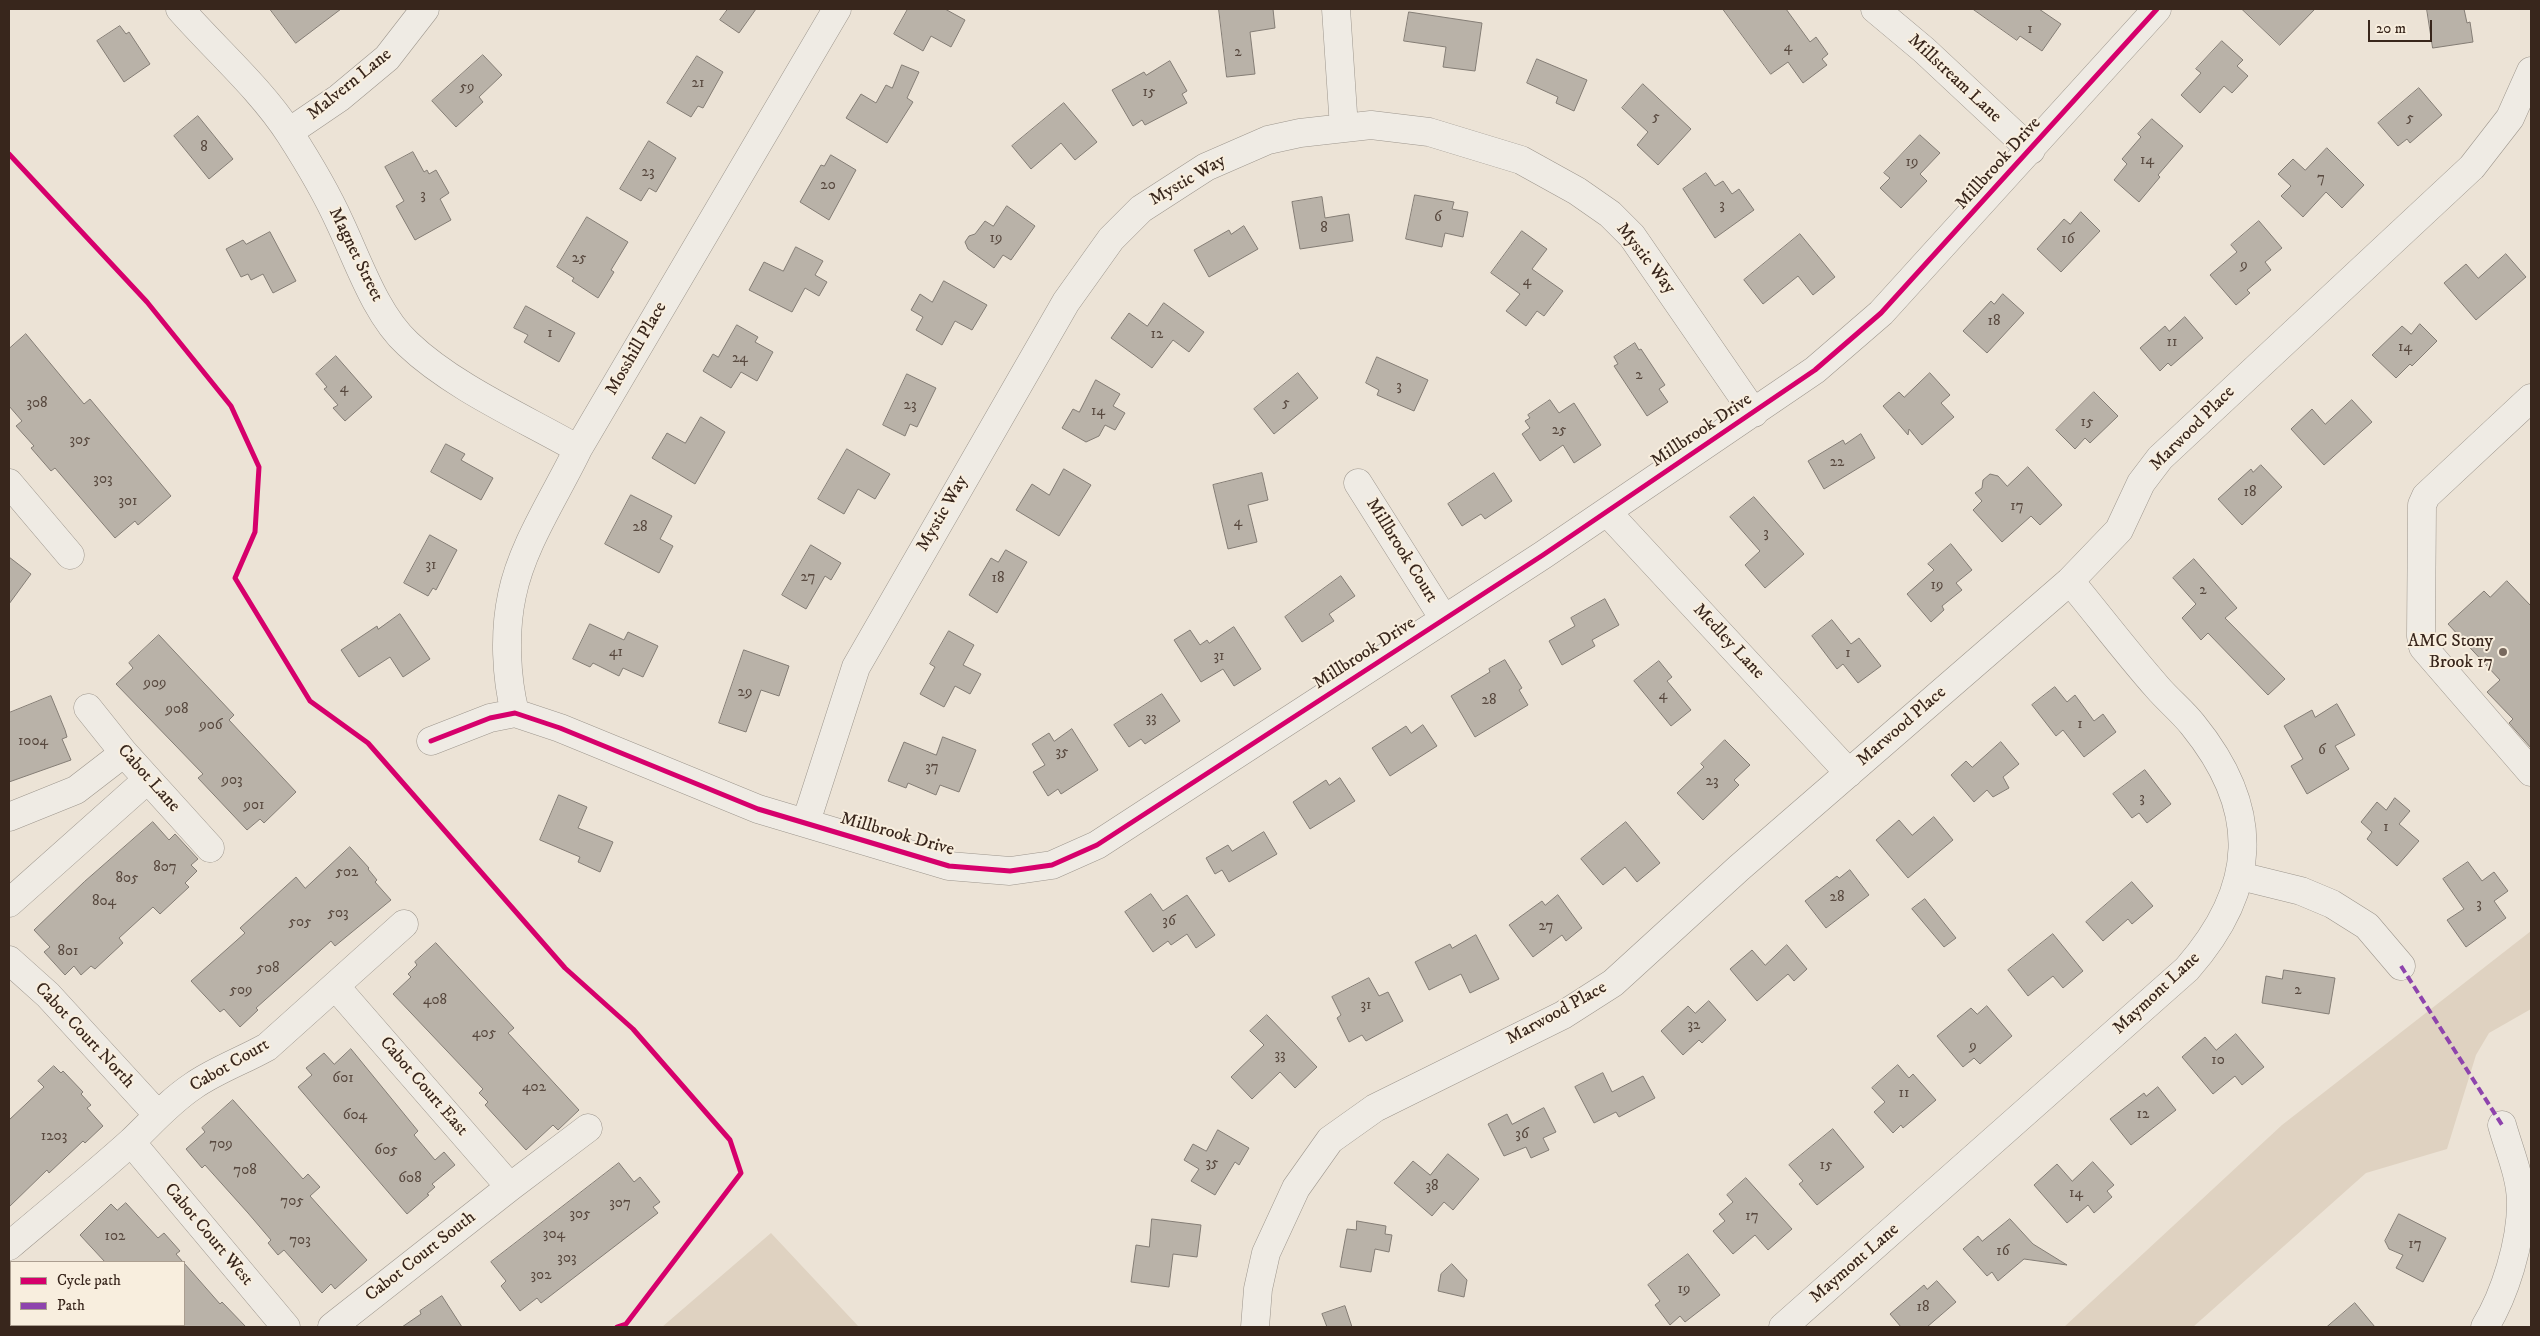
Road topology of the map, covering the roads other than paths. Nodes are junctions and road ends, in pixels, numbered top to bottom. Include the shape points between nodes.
1 (180, 9) edge
2 (425, 9) edge
3 (836, 9) edge
4 (1336, 9) edge
5 (1875, 9) edge
6 (2157, 9) edge
7 (2531, 71) edge
8 (1344, 128) junction
9 (289, 132) junction
10 (2031, 150) junction
11 (2531, 398) edge
12 (1754, 413) junction
13 (578, 449) junction
14 (1358, 483) dead end
15 (9, 484) edge
16 (1607, 512) junction
17 (70, 555) dead end
18 (2070, 582) junction
19 (1444, 619) junction
20 (88, 708) dead end
21 (515, 713) junction
22 (431, 741) dead end
23 (124, 753) junction
24 (2531, 772) edge
25 (1849, 773) junction
26 (147, 780) junction
27 (9, 817) edge
28 (806, 822) junction
29 (210, 848) dead end
30 (2240, 876) junction
31 (9, 903) edge
32 (404, 924) dead end
33 (9, 960) edge
34 (2401, 966) dead end
35 (336, 987) junction
36 (158, 1114) junction
37 (2502, 1126) dead end
38 (588, 1128) dead end
39 (131, 1142) junction
40 (510, 1187) junction
41 (9, 1246) edge
42 (286, 1327) edge
43 (332, 1327) edge
44 (1255, 1327) edge
45 (1783, 1327) edge
46 (2485, 1327) edge

1 - 9 street, Magnet Street
2 - 9 street, Malvern Lane via 387,58 339,98
3 - 13 street, Mosshill Place
4 - 8 street
5 - 10 street, Millstream Lane
6 - 10 street, Millbrook Drive
7 - 18 street, Marwood Place via 2510,118 2472,167 2160,458 2141,483 2118,530
8 - 12 street, Mystic Way via 1371,125 1429,132 1521,160 1577,191 1610,214 1632,236
8 - 28 street, Mystic Way via 1268,140 1206,167 1140,209 1111,240 1066,302 856,667
9 - 13 street, Magnet Street via 330,201 382,310 406,343 435,367
10 - 12 street, Millbrook Drive via 1881,313 1816,370
11 - 24 street via 2426,496 2422,504 2421,636 2423,647
12 - 16 street, Millbrook Drive
13 - 21 street, Mosshill Place via 541,520 512,595 509,672
14 - 19 street, Millbrook Court
15 - 17 street
16 - 19 street, Millbrook Drive
16 - 25 street, Medley Lane
18 - 25 street, Marwood Place
18 - 30 street, Maymont Lane via 2157,687 2193,724 2226,773 2240,810
19 - 28 street, Millbrook Drive via 1097,845 1052,865 1010,871 949,866
20 - 23 street, Cabot Lane
21 - 22 street, Millbrook Drive via 490,718
21 - 28 street, Millbrook Drive via 560,728 758,810
23 - 26 street, Cabot Lane
23 - 27 street via 76,790
25 - 44 street, Marwood Place via 1613,983 1563,1015 1375,1108 1330,1140 1296,1188 1266,1253 1258,1289
26 - 29 street, Cabot Lane
26 - 31 street
30 - 34 street via 2301,891 2332,904 2368,926
30 - 45 street, Maymont Lane via 2226,916 2208,946 2187,969
32 - 35 street, Cabot Court
33 - 36 street, Cabot Court North via 48,995
35 - 36 street, Cabot Court via 267,1047 198,1082
35 - 40 street, Cabot Court East
36 - 39 street, Cabot Court
37 - 46 street via 2519,1183 2521,1203 2517,1237 2505,1286
38 - 40 street, Cabot Court South
39 - 41 street, Cabot Court
39 - 42 street, Cabot Court West
40 - 43 street, Cabot Court South

